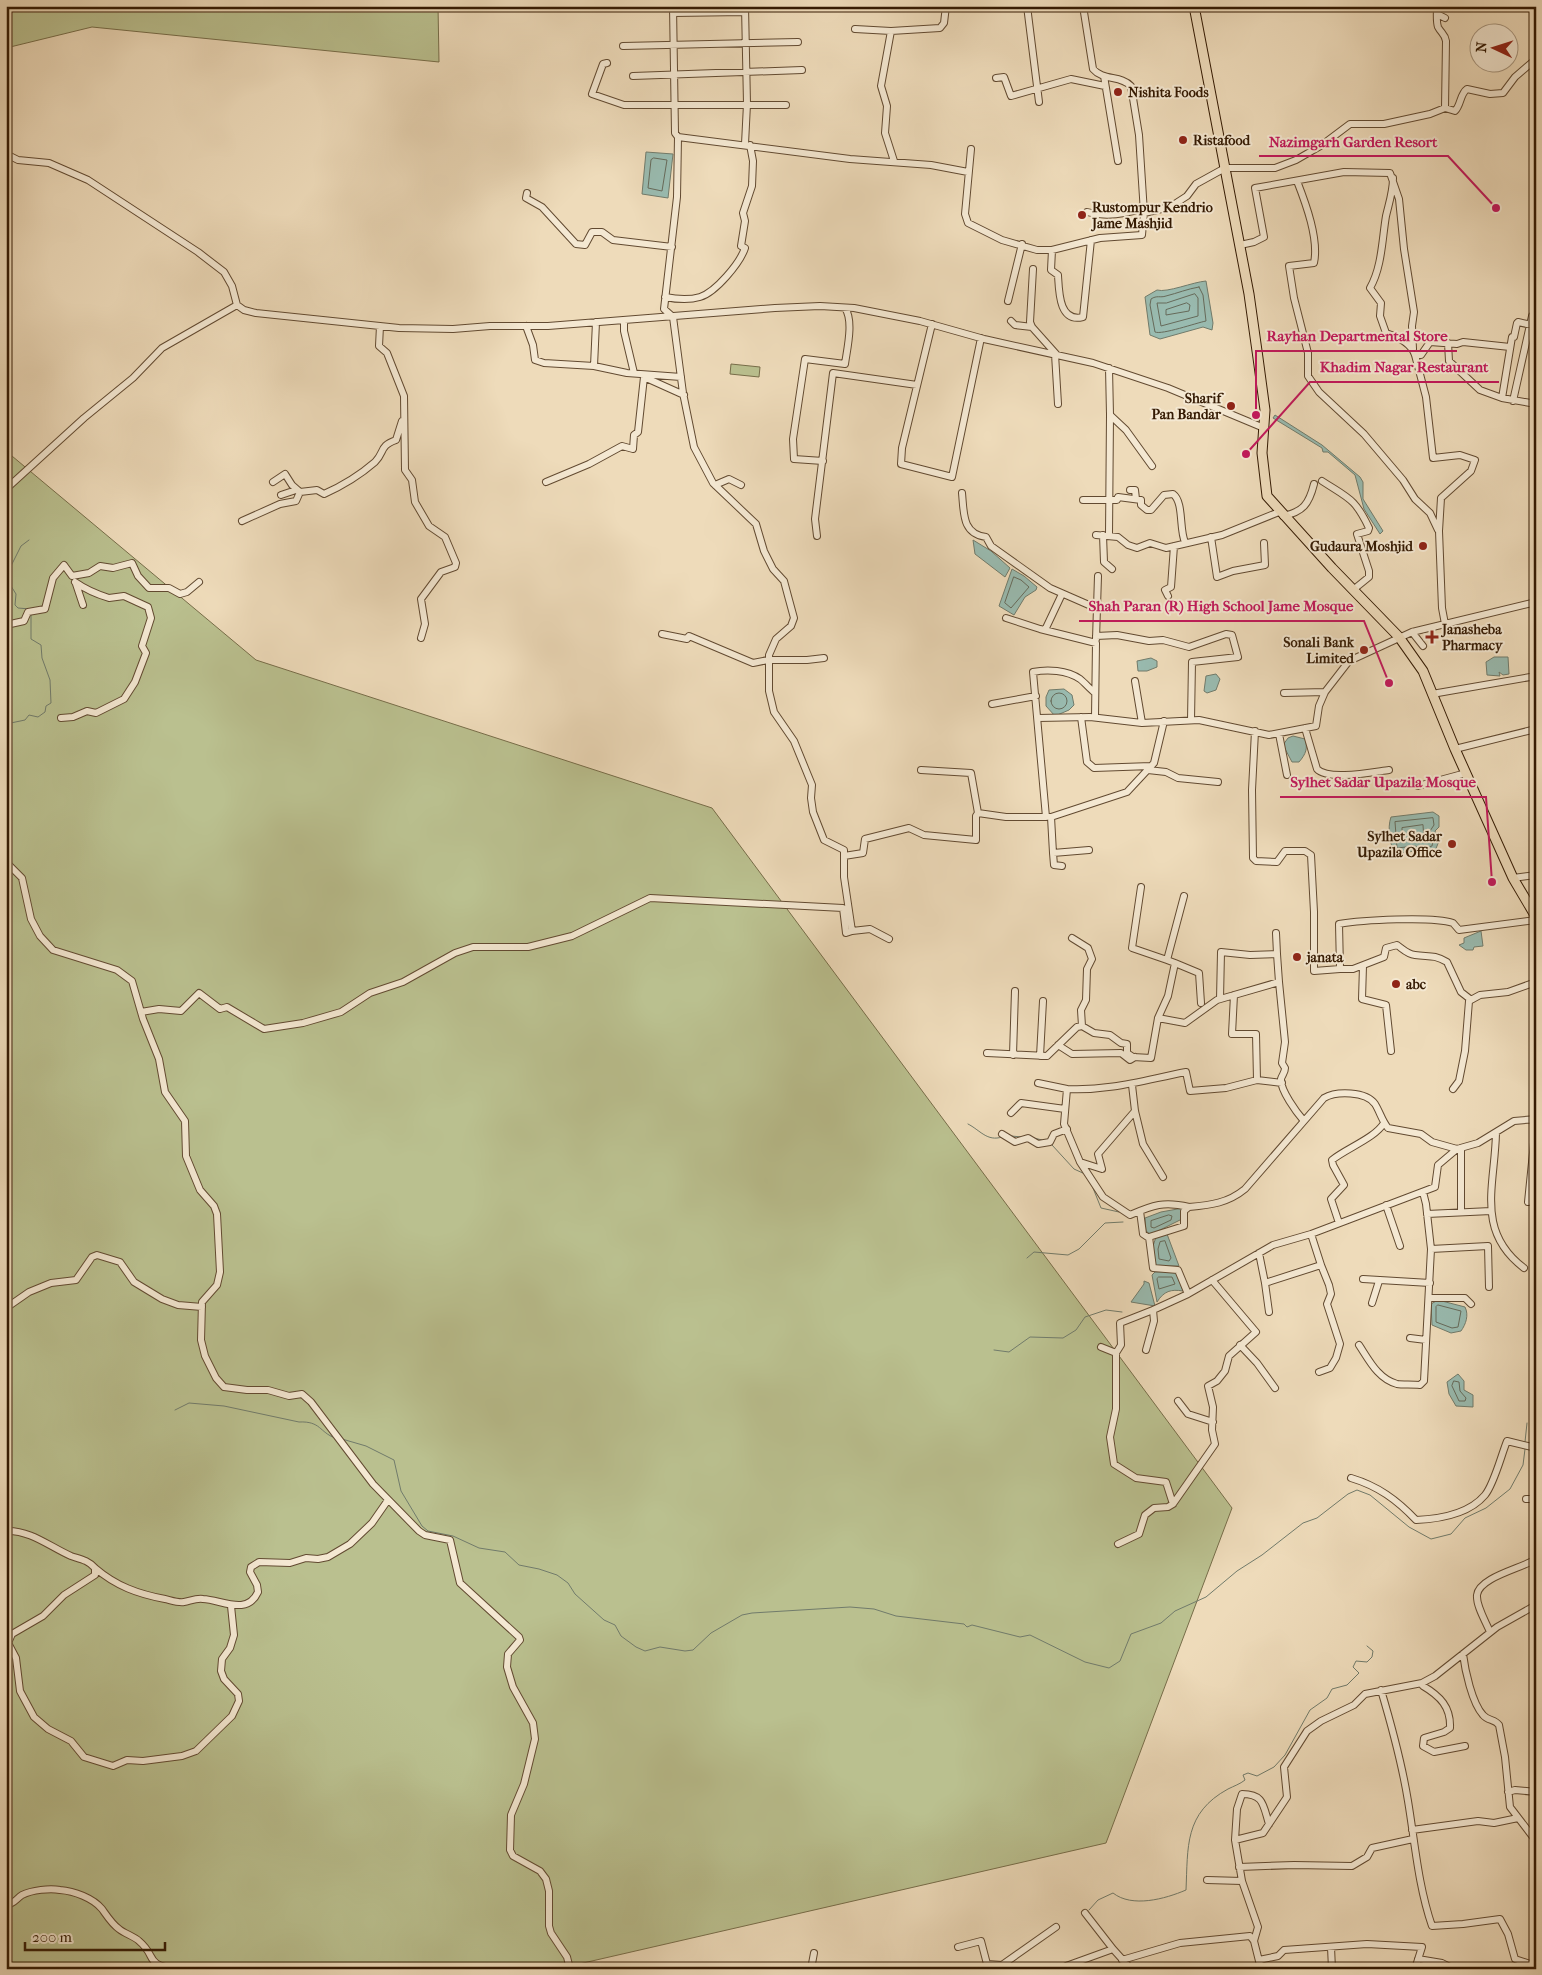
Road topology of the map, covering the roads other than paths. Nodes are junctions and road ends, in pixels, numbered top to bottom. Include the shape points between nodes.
1 (946, 6) edge
2 (1027, 6) edge
3 (1084, 6) edge
4 (1194, 6) edge
5 (1437, 6) edge
6 (745, 9) edge
7 (673, 10) edge
8 (1437, 14) junction
9 (1445, 18) dead end
10 (855, 29) dead end
11 (891, 31) junction
12 (798, 42) dead end
13 (674, 43) junction
14 (745, 43) junction
15 (623, 46) dead end
16 (1536, 59) edge
17 (607, 62) dead end
18 (802, 70) dead end
19 (746, 73) junction
20 (674, 74) junction
21 (633, 76) dead end
22 (1104, 76) junction
23 (996, 78) dead end
24 (1105, 86) junction
25 (1038, 89) junction
26 (1039, 102) dead end
27 (675, 104) junction
28 (747, 104) junction
29 (786, 105) dead end
30 (1445, 108) junction
31 (678, 137) junction
32 (747, 145) junction
33 (971, 149) dead end
34 (6, 154) edge
35 (894, 161) junction
36 (1118, 161) dead end
37 (1225, 168) junction
38 (968, 172) junction
39 (1393, 178) junction
40 (1297, 181) junction
41 (527, 193) dead end
42 (1144, 210) junction
43 (1087, 212) dead end
44 (1091, 240) junction
45 (1022, 244) junction
46 (1240, 245) junction
47 (672, 247) junction
48 (1052, 250) junction
49 (1033, 269) dead end
50 (665, 297) junction
51 (1008, 301) dead end
52 (237, 305) junction
53 (844, 308) junction
54 (1532, 316) dead end
55 (673, 317) junction
56 (624, 320) junction
57 (596, 322) junction
58 (1010, 322) dead end
59 (932, 324) junction
60 (1533, 325) edge
61 (380, 326) junction
62 (526, 326) junction
63 (1032, 327) junction
64 (981, 338) junction
65 (1448, 343) junction
66 (1510, 347) junction
67 (1414, 352) junction
68 (1056, 355) junction
69 (594, 366) junction
70 (1109, 368) junction
71 (634, 373) junction
72 (643, 375) junction
73 (681, 377) junction
74 (917, 386) junction
75 (684, 395) junction
76 (1502, 398) junction
77 (1513, 401) junction
78 (1058, 404) dead end
79 (1536, 404) edge
80 (404, 415) junction
81 (1110, 415) junction
82 (1264, 425) junction
83 (396, 440) junction
84 (404, 444) junction
85 (823, 460) junction
86 (1152, 466) dead end
87 (1322, 481) dead end
88 (273, 482) dead end
89 (546, 482) dead end
90 (1314, 484) dead end
91 (715, 485) junction
92 (740, 485) dead end
93 (6, 489) edge
94 (1130, 490) dead end
95 (298, 491) junction
96 (962, 493) dead end
97 (281, 495) dead end
98 (1136, 499) junction
99 (1083, 500) dead end
100 (1110, 500) junction
101 (1281, 514) junction
102 (242, 521) dead end
103 (1439, 531) junction
104 (1102, 535) junction
105 (817, 536) dead end
106 (1211, 537) junction
107 (1185, 542) junction
108 (1264, 543) dead end
109 (1174, 546) junction
110 (1112, 569) dead end
111 (1098, 576) dead end
112 (74, 579) junction
113 (199, 582) dead end
114 (1353, 590) junction
115 (1062, 594) junction
116 (1168, 596) dead end
117 (1536, 602) edge
118 (83, 605) dead end
119 (1098, 609) junction
120 (1006, 618) dead end
121 (1444, 624) junction
122 (6, 625) edge
123 (1045, 630) junction
124 (1412, 632) junction
125 (662, 634) dead end
126 (1399, 637) junction
127 (421, 638) dead end
128 (1096, 640) junction
129 (1423, 646) dead end
130 (824, 658) dead end
131 (768, 660) junction
132 (1536, 676) edge
133 (1135, 681) dead end
134 (1325, 692) junction
135 (1095, 693) junction
136 (1284, 693) dead end
137 (1432, 694) junction
138 (1036, 696) junction
139 (992, 704) dead end
140 (1081, 717) junction
141 (1095, 717) junction
142 (61, 718) dead end
143 (1038, 718) junction
144 (1191, 720) junction
145 (1164, 721) junction
146 (1142, 722) junction
147 (1305, 728) junction
148 (1536, 729) edge
149 (1255, 731) junction
150 (1279, 734) junction
151 (1455, 749) junction
152 (1150, 768) junction
153 (921, 770) dead end
154 (1389, 770) dead end
155 (1466, 774) junction
156 (1287, 775) dead end
157 (1218, 782) dead end
158 (1418, 786) dead end
159 (978, 813) junction
160 (1048, 817) junction
161 (1089, 850) dead end
162 (1053, 853) junction
163 (844, 856) junction
164 (6, 862) edge
165 (1062, 866) dead end
166 (1536, 874) edge
167 (1513, 878) junction
168 (1141, 886) dead end
169 (1184, 896) dead end
170 (1536, 918) edge
171 (852, 931) junction
172 (1276, 933) dead end
173 (1072, 938) dead end
174 (889, 939) dead end
175 (1277, 954) junction
176 (1167, 960) junction
177 (1175, 963) junction
178 (1363, 966) junction
179 (1340, 969) junction
180 (1279, 982) junction
181 (1536, 982) edge
182 (1015, 991) dead end
183 (1234, 995) junction
184 (1220, 999) junction
185 (1470, 1000) junction
186 (1043, 1001) dead end
187 (1201, 1003) dead end
188 (141, 1012) junction
189 (1158, 1018) junction
190 (1082, 1026) junction
191 (1058, 1045) junction
192 (1391, 1051) dead end
193 (987, 1053) dead end
194 (1013, 1055) junction
195 (1040, 1056) junction
196 (1136, 1057) junction
197 (1256, 1080) junction
198 (1282, 1083) junction
199 (1038, 1084) dead end
200 (1132, 1085) junction
201 (1067, 1089) junction
202 (1453, 1089) dead end
203 (1066, 1109) junction
204 (1135, 1111) junction
205 (1011, 1113) dead end
206 (1536, 1119) edge
207 (1304, 1121) junction
208 (1384, 1123) junction
209 (1536, 1124) edge
210 (1067, 1130) junction
211 (1496, 1133) junction
212 (1002, 1134) dead end
213 (1459, 1148) junction
214 (1080, 1162) junction
215 (1163, 1177) dead end
216 (1423, 1192) junction
217 (1528, 1202) dead end
218 (1386, 1205) junction
219 (1189, 1207) junction
220 (1140, 1211) junction
221 (1491, 1211) junction
222 (1461, 1212) junction
223 (1427, 1214) junction
224 (1339, 1223) junction
225 (1312, 1234) junction
226 (1149, 1238) junction
227 (1500, 1245) junction
228 (1400, 1246) dead end
229 (1487, 1246) junction
230 (1431, 1249) junction
231 (1259, 1253) junction
232 (1321, 1265) junction
233 (1524, 1268) dead end
234 (1363, 1279) dead end
235 (1212, 1280) junction
236 (1379, 1281) junction
237 (1265, 1283) junction
238 (1430, 1283) junction
239 (1489, 1287) dead end
240 (1188, 1294) junction
241 (1429, 1298) junction
242 (1372, 1303) dead end
243 (1471, 1304) dead end
244 (202, 1307) junction
245 (6, 1308) edge
246 (1153, 1310) junction
247 (1269, 1312) dead end
248 (1410, 1338) dead end
249 (1426, 1340) junction
250 (1240, 1345) junction
251 (1359, 1345) dead end
252 (1101, 1347) dead end
253 (1146, 1350) dead end
254 (1116, 1353) junction
255 (1319, 1372) dead end
256 (1274, 1388) dead end
257 (1178, 1401) dead end
258 (1213, 1422) junction
259 (1536, 1448) edge
260 (1351, 1478) dead end
261 (1526, 1499) dead end
262 (1536, 1499) edge
263 (386, 1503) junction
264 (1173, 1504) junction
265 (6, 1531) edge
266 (1118, 1544) dead end
267 (1536, 1559) edge
268 (95, 1568) junction
269 (1536, 1605) edge
270 (231, 1606) junction
271 (1490, 1632) junction
272 (1463, 1654) junction
273 (1422, 1683) junction
274 (1381, 1690) junction
275 (1465, 1746) dead end
276 (1508, 1792) junction
277 (1536, 1792) edge
278 (1518, 1818) junction
279 (1269, 1824) junction
280 (1412, 1830) junction
281 (1413, 1839) junction
282 (1234, 1840) junction
283 (1536, 1841) edge
284 (1240, 1867) junction
285 (1207, 1880) dead end
286 (1242, 1881) junction
287 (6, 1905) edge
288 (1085, 1913) dead end
289 (1056, 1926) dead end
290 (1254, 1941) junction
291 (958, 1947) dead end
292 (1331, 1947) junction
293 (1113, 1949) junction
294 (814, 1953) dead end
295 (1418, 1959) junction
296 (1122, 1960) junction
297 (1259, 1960) junction
298 (1066, 1966) dead end
299 (1536, 1966) edge
300 (1003, 1967) edge
301 (176, 1969) edge
302 (570, 1969) edge
303 (811, 1969) edge
304 (1130, 1969) edge
305 (1261, 1969) edge
306 (1332, 1969) edge
307 (1358, 1969) edge
308 (1378, 1969) edge
309 (1415, 1969) edge
310 (1454, 1969) edge

1 - 11 street via 941,27
2 - 25 street
3 - 22 street via 1093,69
4 - 37 highway
5 - 8 street
6 - 7 street
6 - 14 street
7 - 13 street
8 - 9 street
8 - 30 street via 1439,30 1445,34 1446,41
10 - 11 street
11 - 35 street via 881,86 887,106 885,133
12 - 14 street
13 - 14 street
13 - 15 street
13 - 20 street
14 - 19 street
16 - 30 street via 1515,77 1503,94 1467,89 1458,108 1448,111
17 - 27 street via 603,64 592,94 624,105
18 - 19 street
19 - 20 street
19 - 28 street
20 - 21 street
20 - 27 street
22 - 24 street
22 - 42 street via 1131,86 1139,135
23 - 25 street via 1004,78 1011,96
24 - 25 street via 1071,79
24 - 36 street
25 - 26 street
27 - 28 street
27 - 31 street via 675,133
28 - 29 street
28 - 32 street
30 - 37 street via 1384,124 1350,124 1303,156 1275,168
31 - 32 street
31 - 47 street
32 - 35 street via 850,159
32 - 50 street via 753,161 752,186 743,213 741,246 745,248 737,266 701,297
33 - 38 street
34 - 52 street via 18,160 49,163 88,180 224,272
35 - 38 street
37 - 42 street via 1196,184 1187,196 1170,207
37 - 46 highway
38 - 45 street via 965,214 968,223 1002,240
39 - 40 street via 1386,172 1344,172
39 - 67 street via 1400,199 1414,312
39 - 67 street via 1393,193 1376,277 1370,288 1381,302 1380,316 1386,333 1397,337
40 - 46 street via 1256,188 1264,237
40 - 103 street via 1313,231 1316,252 1314,263 1289,266 1308,353 1308,376 1319,392 1364,434 1403,480 1415,499 1430,513
41 - 47 street via 526,198 542,207 576,244 585,244 592,232 602,232 613,240
42 - 43 street via 1120,214
42 - 44 street via 1142,235
44 - 48 street
44 - 48 street via 1083,317 1068,316 1061,305 1058,275 1051,270
45 - 48 street via 1038,250
45 - 51 street
46 - 82 highway via 1265,410
47 - 50 street
49 - 63 street
50 - 55 street via 664,309
52 - 61 street via 256,313
52 - 93 street via 162,348 133,378
53 - 55 street via 775,308
53 - 59 street via 886,313
53 - 85 street via 848,324 845,364 805,359 794,433 794,459
54 - 60 street
55 - 56 street
55 - 73 street
56 - 57 street
56 - 71 street
57 - 62 street
57 - 69 street
58 - 63 street
59 - 64 street
59 - 74 street
60 - 66 street via 1517,322
60 - 77 street
61 - 62 street via 453,329
61 - 80 street via 378,344 387,353 401,387
62 - 69 street via 535,360
63 - 68 street
64 - 68 street
64 - 74 street via 952,477 901,464
65 - 66 street
65 - 67 street via 1430,342 1421,355
65 - 76 street via 1449,361 1480,390
66 - 76 street
67 - 103 street via 1426,397 1433,458 1460,455 1475,460 1471,471 1441,498
68 - 70 street
68 - 78 street
69 - 71 street
70 - 81 street
70 - 82 street
71 - 72 street
72 - 73 street
72 - 75 street
72 - 89 street via 638,432 634,435 633,449 622,446
73 - 75 street
74 - 85 street via 833,373
75 - 91 street via 694,447
76 - 77 street
77 - 79 street
80 - 83 street
80 - 84 street
81 - 86 street
81 - 100 street
82 - 101 highway via 1262,454 1267,496
83 - 84 street
83 - 95 street via 383,447 370,466 334,490 324,494 317,490
84 - 127 street via 405,470 412,480 415,502 429,526 445,537 456,563 455,567 441,572 422,599 425,624
85 - 105 street via 815,520
87 - 114 street via 1349,497 1369,528 1357,534 1369,577
88 - 95 street via 285,474
90 - 101 street via 1302,510
91 - 92 street via 729,479
91 - 131 street via 756,524 768,559 784,581 794,618 791,626 776,639
94 - 98 street via 1135,490
95 - 97 street
95 - 102 street via 296,501 280,504
96 - 115 street via 966,526 972,533 986,536 991,546
98 - 100 street via 1118,497
98 - 107 street via 1141,500 1146,510 1151,510 1166,494 1177,497
99 - 100 street
100 - 104 street
101 - 106 street
101 - 114 highway
103 - 121 street
104 - 109 street via 1118,537 1137,548 1150,543 1166,548
104 - 110 street via 1104,562
106 - 107 street
106 - 108 street via 1217,577 1265,565
107 - 109 street
109 - 116 street via 1171,587 1165,590
111 - 119 street
112 - 113 street via 100,566 113,568 132,563 138,576 150,588 169,588 184,594
112 - 118 street
112 - 122 street via 64,565 53,578 45,608 28,612 24,621
112 - 142 street via 84,590 109,598 119,595 131,597 148,607 150,618 142,646 146,653 136,682 124,699 96,713 87,711
114 - 126 highway
115 - 119 street
115 - 123 street
117 - 121 street
119 - 128 street
120 - 123 street
121 - 124 street
123 - 128 street
124 - 126 street
124 - 129 street
125 - 131 street via 687,640 689,636 749,662
126 - 134 street via 1346,662
126 - 137 highway via 1423,671
128 - 135 street
128 - 144 street via 1117,635 1163,640 1189,647 1226,634 1232,635 1238,657 1192,662
130 - 131 street
131 - 163 street via 769,691 774,712 794,741 807,770 812,785 813,812 824,840 844,850
132 - 137 street
133 - 146 street
134 - 136 street
134 - 147 street via 1319,706 1318,725
135 - 138 street via 1066,672 1043,670 1032,672
135 - 141 street
137 - 151 highway
138 - 139 street
138 - 143 street
140 - 141 street
140 - 143 street
140 - 152 street via 1087,762 1094,768
141 - 146 street
143 - 160 street
144 - 145 street
144 - 149 street
145 - 146 street
145 - 152 street
147 - 150 street
147 - 154 street via 1317,769 1322,773 1351,775
148 - 151 street
149 - 150 street
149 - 179 street via 1254,860 1277,862 1286,851 1305,851 1312,855 1312,968 1314,971
150 - 156 street
151 - 155 highway
152 - 157 street via 1178,778
152 - 160 street via 1128,792
153 - 159 street via 971,773
155 - 158 street
155 - 167 highway
159 - 160 street
159 - 163 street via 976,840 924,835 909,828 865,839 863,853
160 - 162 street
161 - 162 street
162 - 165 street via 1054,865
163 - 171 street
164 - 188 street via 22,878 31,919 48,944 60,953 124,973 134,985
166 - 167 street
167 - 170 highway
168 - 176 street via 1132,948
169 - 176 street
170 - 179 street via 1461,930 1453,922 1443,921 1339,924
171 - 174 street via 870,929
171 - 188 street via 846,934 843,908 650,898 572,936 528,947 473,947 455,953 403,982 370,993 341,1012 303,1023 264,1029 228,1008 220,1009 199,993 182,1011 159,1009
172 - 175 street
173 - 190 street via 1088,948 1092,959 1087,970 1086,1000 1081,1010
175 - 180 street
175 - 184 street via 1250,956 1221,952
176 - 177 street
177 - 187 street via 1198,972
177 - 189 street via 1168,996
178 - 179 street
178 - 185 street via 1384,957 1386,948 1397,946 1416,955 1438,957 1447,962 1461,992
178 - 192 street via 1362,999 1386,1005
180 - 183 street
180 - 198 street via 1284,1042 1282,1063 1285,1068
181 - 185 street
182 - 194 street
183 - 184 street
183 - 197 street via 1232,1034 1256,1034
184 - 189 street via 1185,1023
185 - 202 street via 1464,1060 1459,1081
186 - 195 street
188 - 244 street via 159,1058 165,1092 184,1121 186,1156 200,1190 217,1214 219,1277 204,1298
189 - 196 street via 1151,1058
190 - 191 street
190 - 196 street via 1127,1044 1127,1053
191 - 195 street via 1047,1056
191 - 196 street via 1072,1054 1121,1053 1130,1060
193 - 194 street
194 - 195 street
197 - 198 street
197 - 200 street via 1226,1088 1190,1091 1186,1072
198 - 207 street via 1292,1106
199 - 201 street
200 - 201 street via 1095,1090
200 - 204 street
201 - 203 street
203 - 205 street via 1021,1103
203 - 210 street via 1064,1124
204 - 214 street via 1098,1154 1102,1169
204 - 215 street via 1143,1144
206 - 211 street via 1514,1121
207 - 208 street via 1324,1098 1337,1093 1368,1098 1374,1102
207 - 219 street via 1234,1198 1223,1203
208 - 213 street via 1393,1131 1421,1134 1432,1142
208 - 224 street via 1372,1135 1332,1160 1344,1185 1331,1199
209 - 217 street
210 - 212 street via 1054,1134 1050,1142 1038,1144 1028,1138 1015,1142
210 - 214 street
211 - 213 street
211 - 221 street
213 - 216 street via 1438,1166 1435,1187
213 - 222 street
214 - 220 street via 1104,1197 1130,1215
216 - 218 street
216 - 223 street
218 - 224 street
218 - 228 street
219 - 220 street via 1170,1202
219 - 226 street via 1184,1211 1184,1226
220 - 226 street via 1143,1234
221 - 222 street
221 - 227 street
222 - 223 street
223 - 230 street
224 - 225 street
225 - 231 street via 1273,1245
225 - 232 street
226 - 240 street via 1153,1268 1178,1270
227 - 229 street
227 - 233 street
229 - 230 street
229 - 239 street via 1490,1248
230 - 238 street
231 - 235 street
231 - 237 street
232 - 237 street
232 - 255 street via 1331,1294 1327,1304 1340,1344 1330,1368
234 - 236 street
235 - 240 street
235 - 250 street via 1256,1332
236 - 238 street
236 - 242 street
237 - 247 street
238 - 241 street
240 - 246 street
241 - 243 street via 1465,1298
241 - 249 street
244 - 245 street via 178,1305 162,1299 134,1282 120,1262 97,1254 76,1280 50,1283 29,1292
244 - 263 street via 202,1346 219,1382 232,1389 268,1390 289,1396 302,1394
246 - 253 street via 1154,1322
246 - 254 street via 1120,1323 1121,1345
248 - 249 street
249 - 251 street via 1424,1381 1420,1385 1386,1380
250 - 256 street
250 - 258 street via 1228,1356 1225,1371 1208,1386
252 - 254 street
254 - 264 street via 1116,1410 1110,1437 1114,1464 1136,1478 1166,1482
257 - 258 street via 1188,1414
258 - 264 street via 1215,1444
259 - 260 street via 1507,1441 1486,1494 1475,1505 1436,1519 1416,1520 1381,1490
261 - 262 street
263 - 270 street via 372,1523 350,1544 328,1557 254,1564 250,1572 258,1592 242,1605
263 - 302 street via 425,1535 450,1540 460,1583 520,1640 508,1654 508,1667 513,1687 533,1723 535,1739 524,1784 511,1815 510,1850 513,1856 546,1878 548,1926 567,1957
264 - 266 street via 1149,1511 1141,1522 1139,1534
265 - 268 street via 49,1543 84,1559
267 - 271 street via 1496,1576 1479,1589 1477,1596
268 - 270 street via 116,1584 148,1596 184,1602 202,1598
268 - 270 street via 95,1575 64,1595 43,1616 12,1634 8,1643 16,1658 20,1691 34,1718 71,1741 84,1757 108,1765 128,1760 182,1756 196,1751 232,1716 239,1701 238,1694 221,1671 222,1659 234,1635
269 - 271 street
271 - 272 street
272 - 273 street
272 - 276 street via 1465,1673 1480,1713 1499,1725
273 - 274 street
273 - 275 street via 1440,1698 1450,1714 1450,1728 1424,1738 1423,1746 1434,1752
274 - 279 street via 1365,1694 1354,1705 1308,1731 1284,1767 1287,1797
274 - 280 street via 1400,1761
276 - 277 street
276 - 278 street via 1510,1807
278 - 280 street
278 - 283 street
279 - 282 street via 1263,1833
279 - 282 street via 1261,1799 1253,1794 1242,1794
280 - 281 street
281 - 284 street via 1372,1848 1367,1857 1352,1866
281 - 299 street via 1432,1926 1500,1919 1515,1959
282 - 284 street
284 - 286 street
285 - 286 street
286 - 290 street via 1258,1927
287 - 301 street via 23,1895 39,1891 60,1890 81,1896 101,1907 118,1929 138,1939 158,1966
288 - 293 street
289 - 300 street
290 - 296 street via 1250,1936 1198,1940
290 - 297 street
291 - 300 street via 980,1942 987,1964
292 - 295 street via 1367,1944 1422,1947
292 - 297 street via 1284,1950 1278,1956
292 - 306 street
293 - 296 street
293 - 298 street
294 - 303 street
295 - 309 street
295 - 310 street via 1442,1963
296 - 304 street
297 - 305 street
307 - 308 street

